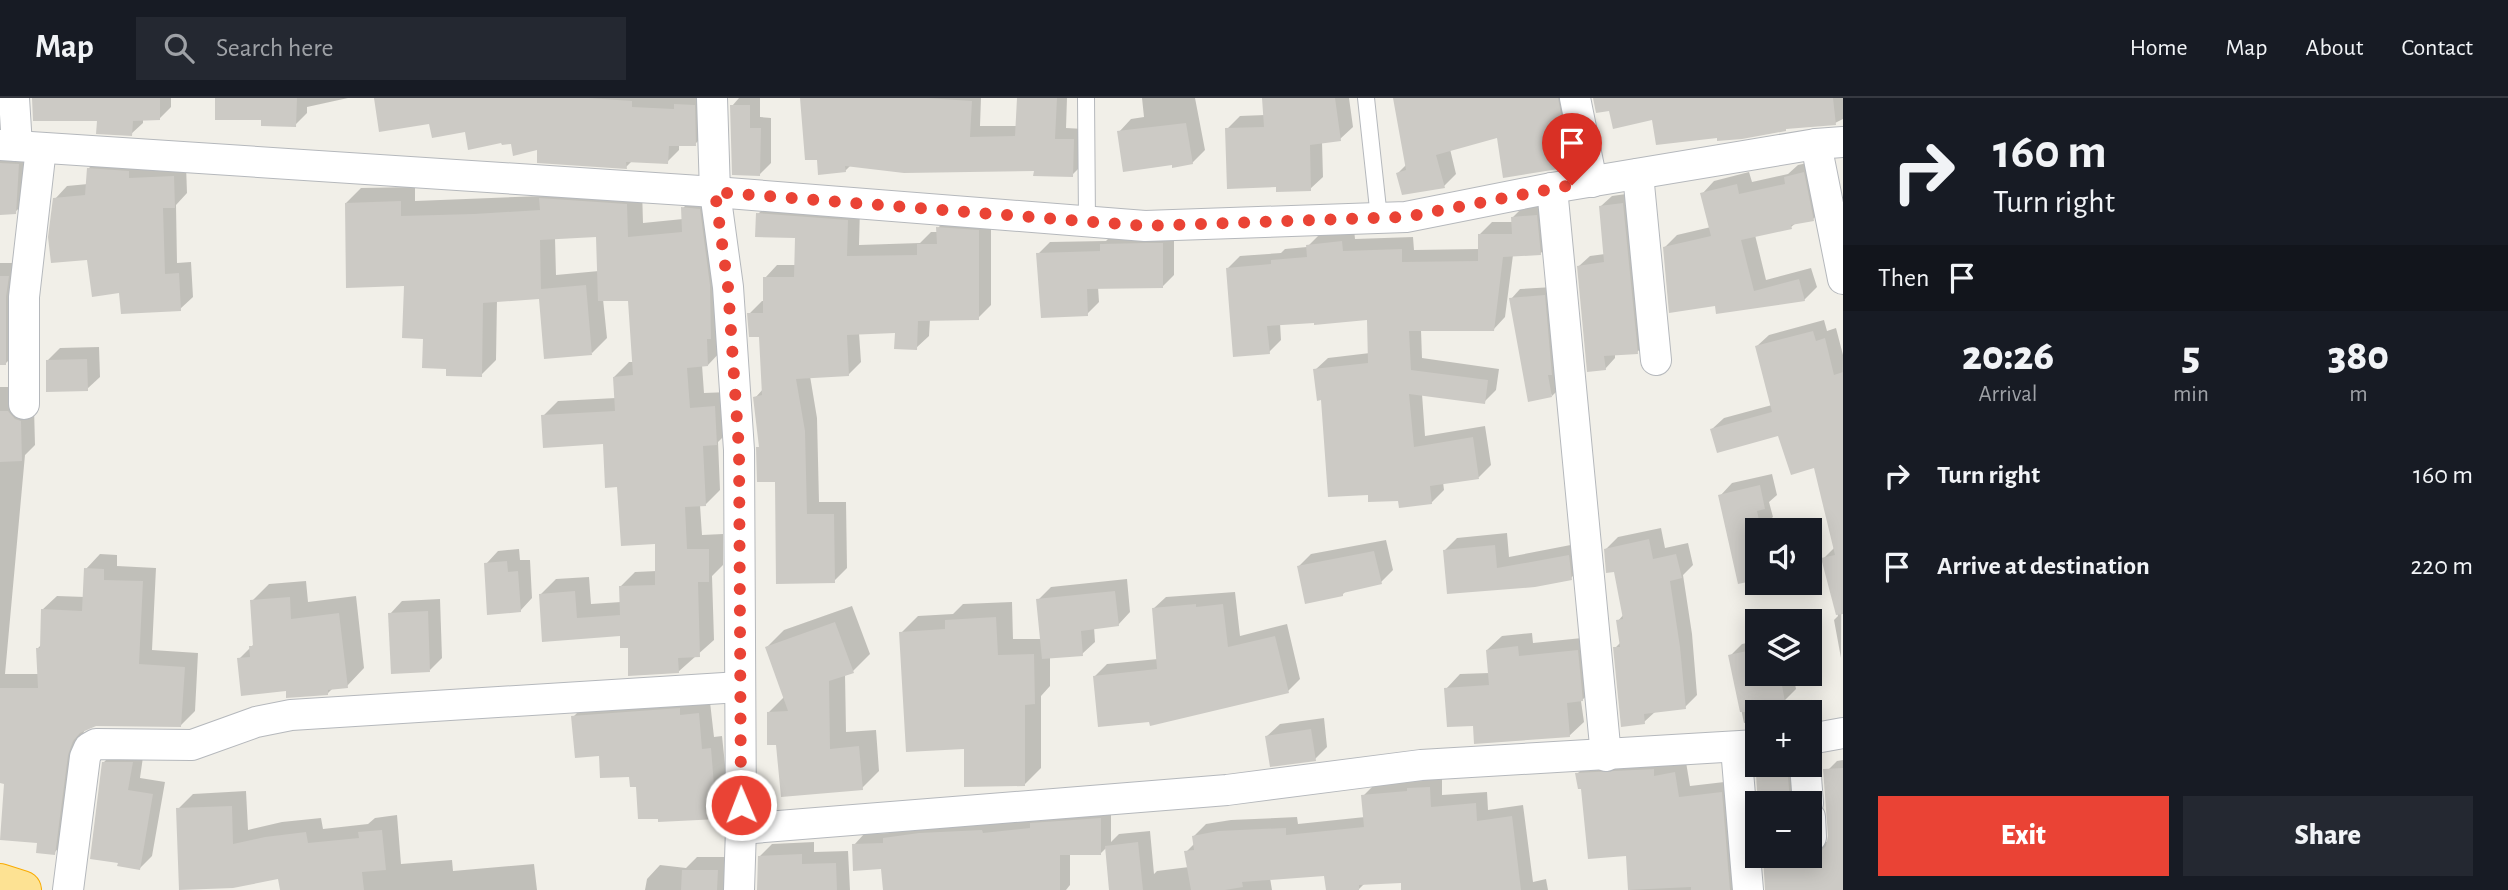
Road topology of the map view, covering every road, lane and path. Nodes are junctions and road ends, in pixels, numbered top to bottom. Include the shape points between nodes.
1 (14, 98) edge
2 (712, 98) edge
3 (1086, 98) edge
4 (1366, 98) edge
5 (1575, 98) edge
6 (1830, 143) edge
7 (19, 146) edge
8 (1638, 174) junction
9 (1592, 182) junction
10 (1552, 188) junction
11 (715, 192) junction
12 (1379, 218) junction
13 (1087, 221) junction
14 (1843, 279) edge
15 (1656, 360) dead end
16 (24, 404) dead end
17 (740, 687) junction
18 (1843, 733) edge
19 (1822, 737) edge
20 (1745, 747) edge
21 (1606, 756) junction
22 (1746, 777) edge
23 (741, 829) junction
24 (0, 883) edge
25 (22, 890) edge
26 (68, 890) edge
27 (739, 890) edge
28 (1748, 890) edge

1 - 7 street
2 - 11 street
3 - 13 lane
4 - 12 lane
5 - 9 street
6 - 8 street
6 - 14 street
7 - 11 street
7 - 16 street
8 - 9 street
8 - 15 street
9 - 10 street
10 - 12 street via 1406,217
10 - 21 street
11 - 13 street
11 - 17 street via 728,287 739,450
12 - 13 street via 1145,226
17 - 23 street
17 - 26 street via 290,715 192,745 96,744 85,757
18 - 19 street
20 - 21 street
21 - 23 street via 1422,765 1227,790
22 - 28 street
23 - 27 street
24 - 25 highway

